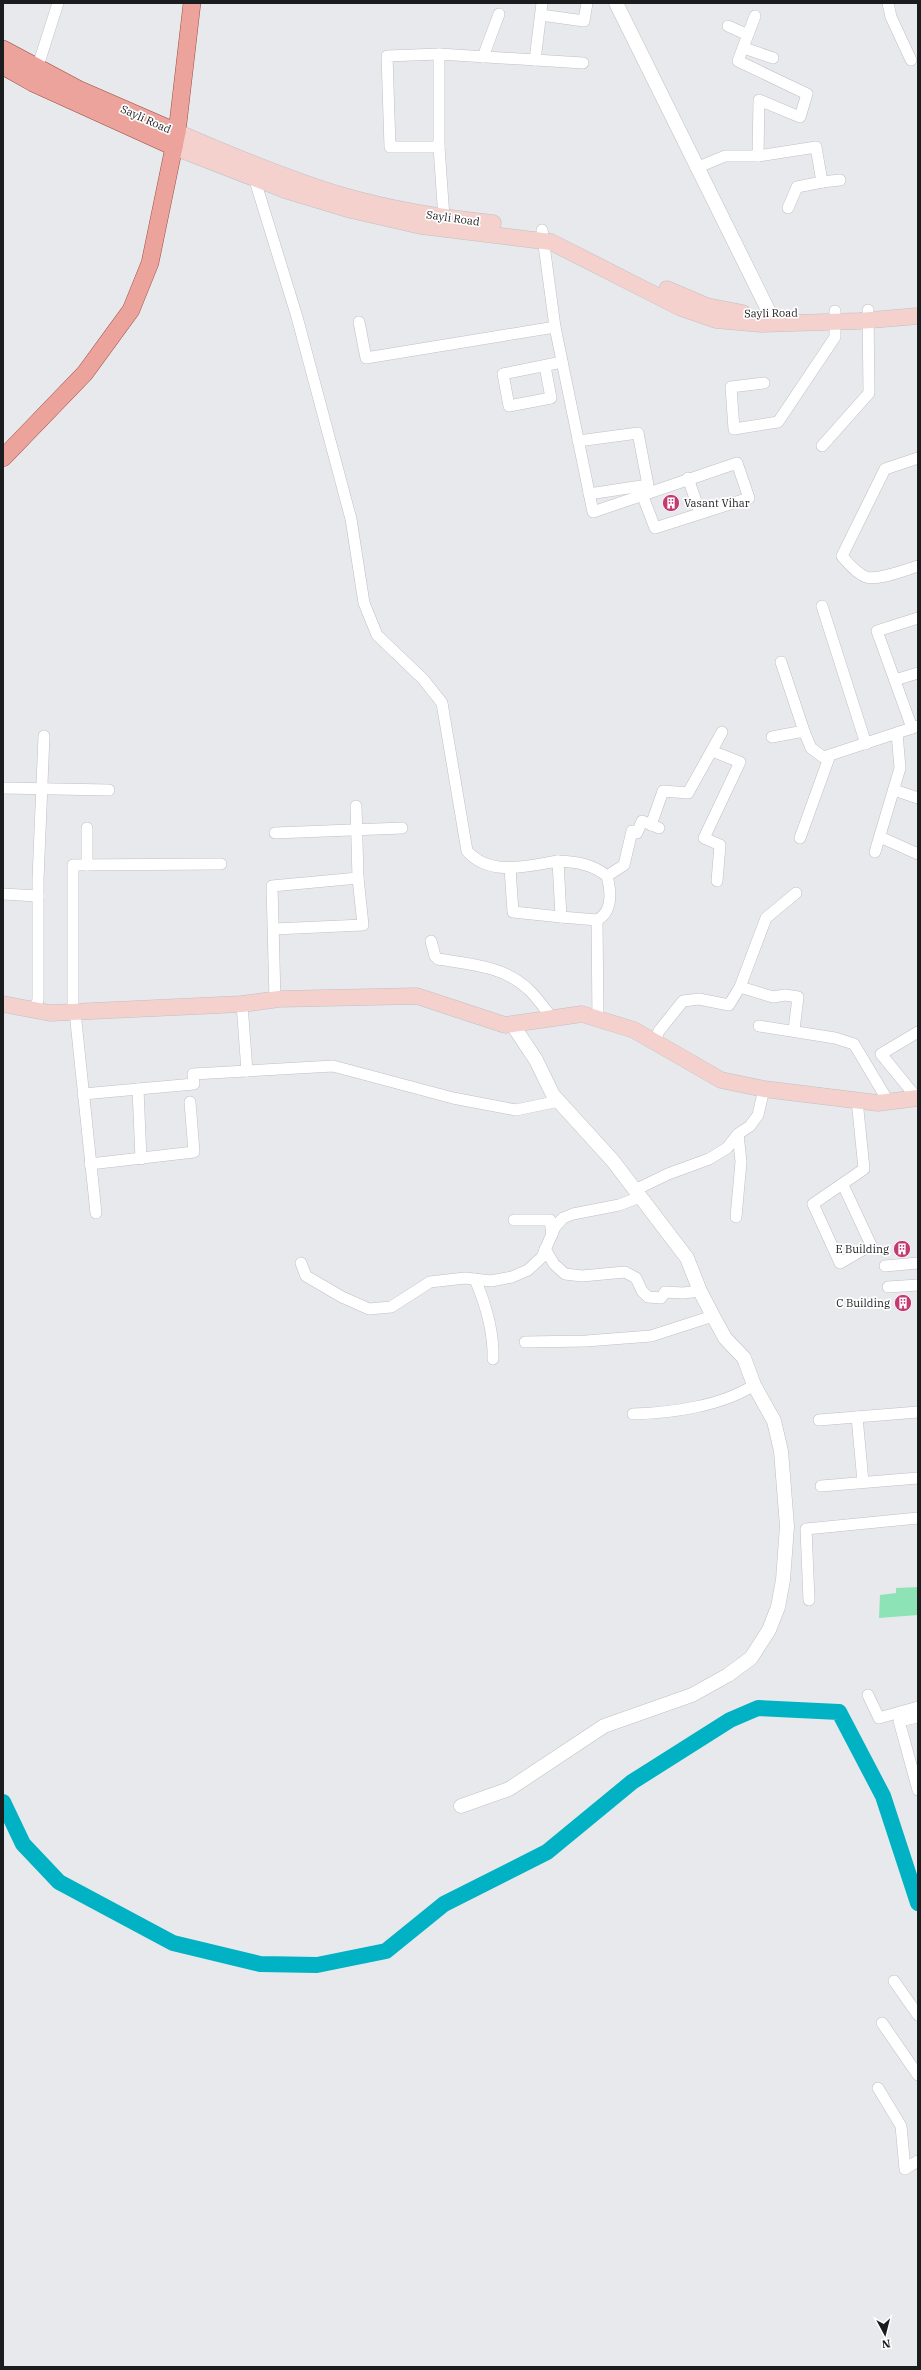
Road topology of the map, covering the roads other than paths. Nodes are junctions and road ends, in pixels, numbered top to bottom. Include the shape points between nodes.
1 (58, 3) edge
2 (192, 3) edge
3 (542, 3) edge
4 (587, 3) edge
5 (616, 3) edge
6 (888, 3) edge
7 (499, 14) dead end
8 (541, 15) junction
9 (755, 16) dead end
10 (728, 26) dead end
11 (748, 35) junction
12 (744, 48) junction
13 (3, 49) edge
14 (439, 54) junction
15 (483, 57) junction
16 (773, 58) dead end
17 (535, 60) junction
18 (911, 60) dead end
19 (584, 63) dead end
20 (3, 66) edge
21 (37, 69) junction
22 (176, 140) junction
23 (439, 147) junction
24 (758, 156) junction
25 (250, 162) junction
26 (696, 168) junction
27 (254, 179) junction
28 (840, 180) dead end
29 (822, 182) junction
30 (788, 208) dead end
31 (444, 218) junction
32 (543, 235) junction
33 (918, 307) edge
34 (770, 314) junction
35 (868, 315) junction
36 (835, 316) junction
37 (918, 316) edge
38 (359, 322) dead end
39 (555, 327) junction
40 (562, 362) junction
41 (545, 366) junction
42 (764, 383) dead end
43 (578, 441) junction
44 (822, 446) dead end
45 (3, 458) edge
46 (918, 458) edge
47 (688, 478) junction
48 (589, 494) junction
49 (642, 494) junction
50 (700, 513) junction
51 (918, 566) edge
52 (822, 606) dead end
53 (918, 618) edge
54 (781, 662) dead end
55 (918, 673) edge
56 (895, 680) junction
57 (915, 727) edge
58 (804, 731) junction
59 (722, 732) dead end
60 (897, 733) junction
61 (44, 736) dead end
62 (772, 737) dead end
63 (866, 744) junction
64 (712, 751) junction
65 (830, 755) junction
66 (3, 788) edge
67 (42, 789) junction
68 (109, 790) dead end
69 (894, 790) junction
70 (918, 798) edge
71 (356, 806) dead end
72 (87, 828) dead end
73 (402, 828) dead end
74 (358, 829) junction
75 (275, 833) dead end
76 (880, 837) junction
77 (800, 838) dead end
78 (875, 852) dead end
79 (918, 854) edge
80 (558, 861) junction
81 (221, 864) dead end
82 (87, 865) junction
83 (510, 868) junction
84 (607, 876) junction
85 (358, 878) junction
86 (717, 881) dead end
87 (796, 893) dead end
88 (3, 894) edge
89 (38, 896) junction
90 (561, 917) junction
91 (597, 920) junction
92 (274, 929) junction
93 (431, 941) dead end
94 (740, 987) junction
95 (275, 999) junction
96 (3, 1004) edge
97 (242, 1004) junction
98 (34, 1011) junction
99 (74, 1012) junction
100 (552, 1018) junction
101 (598, 1019) junction
102 (512, 1024) junction
103 (759, 1026) dead end
104 (794, 1030) junction
105 (918, 1032) edge
106 (654, 1041) junction
107 (247, 1070) junction
108 (764, 1088) junction
109 (138, 1089) junction
110 (915, 1092) edge
111 (83, 1094) junction
112 (857, 1100) junction
113 (560, 1101) junction
114 (190, 1102) dead end
115 (888, 1102) junction
116 (738, 1134) junction
117 (142, 1159) junction
118 (90, 1164) junction
119 (843, 1184) junction
120 (637, 1193) junction
121 (96, 1213) dead end
122 (736, 1216) dead end
123 (514, 1220) dead end
124 (552, 1235) junction
125 (545, 1249) junction
126 (918, 1262) edge
127 (301, 1263) dead end
128 (884, 1266) dead end
129 (475, 1279) junction
130 (918, 1285) edge
131 (888, 1287) dead end
132 (700, 1291) junction
133 (713, 1316) junction
134 (525, 1342) dead end
135 (493, 1359) dead end
136 (754, 1385) junction
137 (918, 1412) edge
138 (633, 1414) dead end
139 (857, 1417) junction
140 (819, 1420) dead end
141 (918, 1478) edge
142 (863, 1482) junction
143 (821, 1486) dead end
144 (918, 1518) edge
145 (808, 1600) dead end
146 (868, 1695) dead end
147 (918, 1707) edge
148 (918, 1717) edge
149 (918, 1790) edge
150 (461, 1806) dead end
151 (894, 1981) dead end
152 (918, 2015) edge
153 (882, 2023) dead end
154 (918, 2075) edge
155 (878, 2088) dead end
156 (918, 2161) edge

1 - 21 street
2 - 22 main road
3 - 8 street
4 - 8 street via 584,21
5 - 26 street
6 - 18 street via 891,17
7 - 15 street
8 - 17 street
9 - 11 street
10 - 11 street
11 - 12 street
12 - 16 street
12 - 24 street via 738,61 807,94 800,117 759,100
13 - 21 main road, Sayli Road
14 - 15 street
14 - 23 street
14 - 23 street via 387,56 390,147
15 - 17 street
17 - 19 street
20 - 22 main road via 34,83
21 - 22 main road, Sayli Road
22 - 25 main road, Sayli Road
22 - 27 main road
22 - 45 main road via 150,263 131,310 85,373
23 - 31 street
24 - 26 street via 725,156
24 - 29 street via 816,147
25 - 27 street
25 - 31 main road, Sayli Road via 345,196
26 - 34 street
27 - 32 main road via 322,202 415,225
27 - 83 street via 297,317 350,511 364,603 377,635 423,679 442,703 467,851 481,864
28 - 29 street
29 - 30 street via 797,187
31 - 32 main road, Sayli Road
32 - 34 main road, Sayli Road via 559,235 681,296 707,306 738,313
32 - 36 main road via 561,247 681,308 704,317 754,323
32 - 39 street
33 - 35 main road, Sayli Road
34 - 36 main road, Sayli Road
35 - 36 main road, Sayli Road
35 - 37 main road
35 - 44 street via 869,393
36 - 42 street via 835,337 778,422 734,429 731,387
38 - 39 street via 366,358
39 - 40 street
40 - 41 street
40 - 43 street
41 - 41 street via 503,374 509,406 551,398
43 - 48 street
43 - 48 street via 638,433 648,485
46 - 51 street via 885,469 842,556 866,577 883,576
47 - 49 street
47 - 50 street
47 - 50 street via 737,463 749,498
48 - 49 street via 592,512
49 - 50 street via 655,528
52 - 63 street
53 - 56 street via 877,631
54 - 58 street
55 - 56 street
56 - 57 street
57 - 60 street
58 - 62 street
58 - 65 street via 811,748 823,757
59 - 64 street
60 - 63 street
60 - 69 street via 900,768
61 - 67 street
63 - 65 street
64 - 84 street via 688,794 663,791 655,826 642,821 637,832 632,831 624,865
64 - 86 street via 740,762 704,838 720,845
65 - 77 street
66 - 67 street
67 - 68 street
67 - 89 street
69 - 70 street
69 - 76 street
71 - 74 street
72 - 82 street
73 - 74 street
74 - 75 street
74 - 85 street
76 - 78 street
76 - 79 street
80 - 83 street
80 - 84 street via 583,862 598,868
80 - 90 street
81 - 82 street
82 - 99 street via 73,865
83 - 90 street via 513,912
84 - 91 street via 610,897 607,910 603,917
85 - 92 street via 272,886
85 - 92 street via 363,925
87 - 94 street via 766,918
88 - 89 street
89 - 98 street via 38,1000
90 - 91 street
91 - 101 street
92 - 95 street
93 - 100 street via 438,959 473,964 509,975 528,988
94 - 104 street via 773,997 798,997
94 - 106 street via 729,1005 699,999 683,1001
95 - 97 main road
95 - 102 main road via 417,996 505,1025
96 - 98 main road
97 - 99 main road
97 - 107 street
98 - 99 main road
99 - 111 street
100 - 101 main road via 582,1014
100 - 102 main road
101 - 106 main road via 634,1030
102 - 113 street via 536,1060 553,1094
103 - 104 street
104 - 115 street via 854,1044
105 - 110 street via 881,1054
106 - 108 main road via 722,1080
107 - 109 street via 193,1074 194,1084
107 - 113 street via 333,1066 438,1094 516,1110
108 - 112 main road
108 - 116 street via 758,1114 750,1126
109 - 111 street
109 - 117 street
110 - 115 main road
111 - 118 street
112 - 115 main road
112 - 119 street via 864,1169
113 - 120 street via 613,1161
114 - 117 street via 194,1152
116 - 120 street via 727,1148 709,1159 668,1174
116 - 122 street via 741,1162
117 - 118 street
118 - 121 street
119 - 119 street via 871,1245 840,1263 813,1204
120 - 124 street via 619,1205 563,1218
120 - 132 street via 687,1258
123 - 124 street via 550,1220
124 - 125 street
125 - 129 street via 528,1270 512,1277 491,1281
125 - 132 street via 554,1264 565,1274 582,1276 625,1272 636,1278 648,1297 661,1298 665,1292
126 - 128 street
127 - 129 street via 306,1276 316,1283 369,1309 391,1307 430,1282 454,1278
129 - 135 street via 485,1302
130 - 131 street
132 - 133 street
133 - 134 street via 651,1336
133 - 136 street via 726,1338 744,1358
136 - 138 street via 739,1395 668,1413
136 - 150 street via 774,1421 781,1451 787,1526 778,1607 770,1630 751,1658 728,1675 692,1694 604,1726 509,1789
137 - 139 street
139 - 140 street
139 - 142 street
141 - 142 street
142 - 143 street
144 - 145 street via 806,1528
146 - 147 street via 879,1718
148 - 149 street via 899,1721
151 - 152 street
153 - 154 street
155 - 156 street via 901,2126 905,2169

